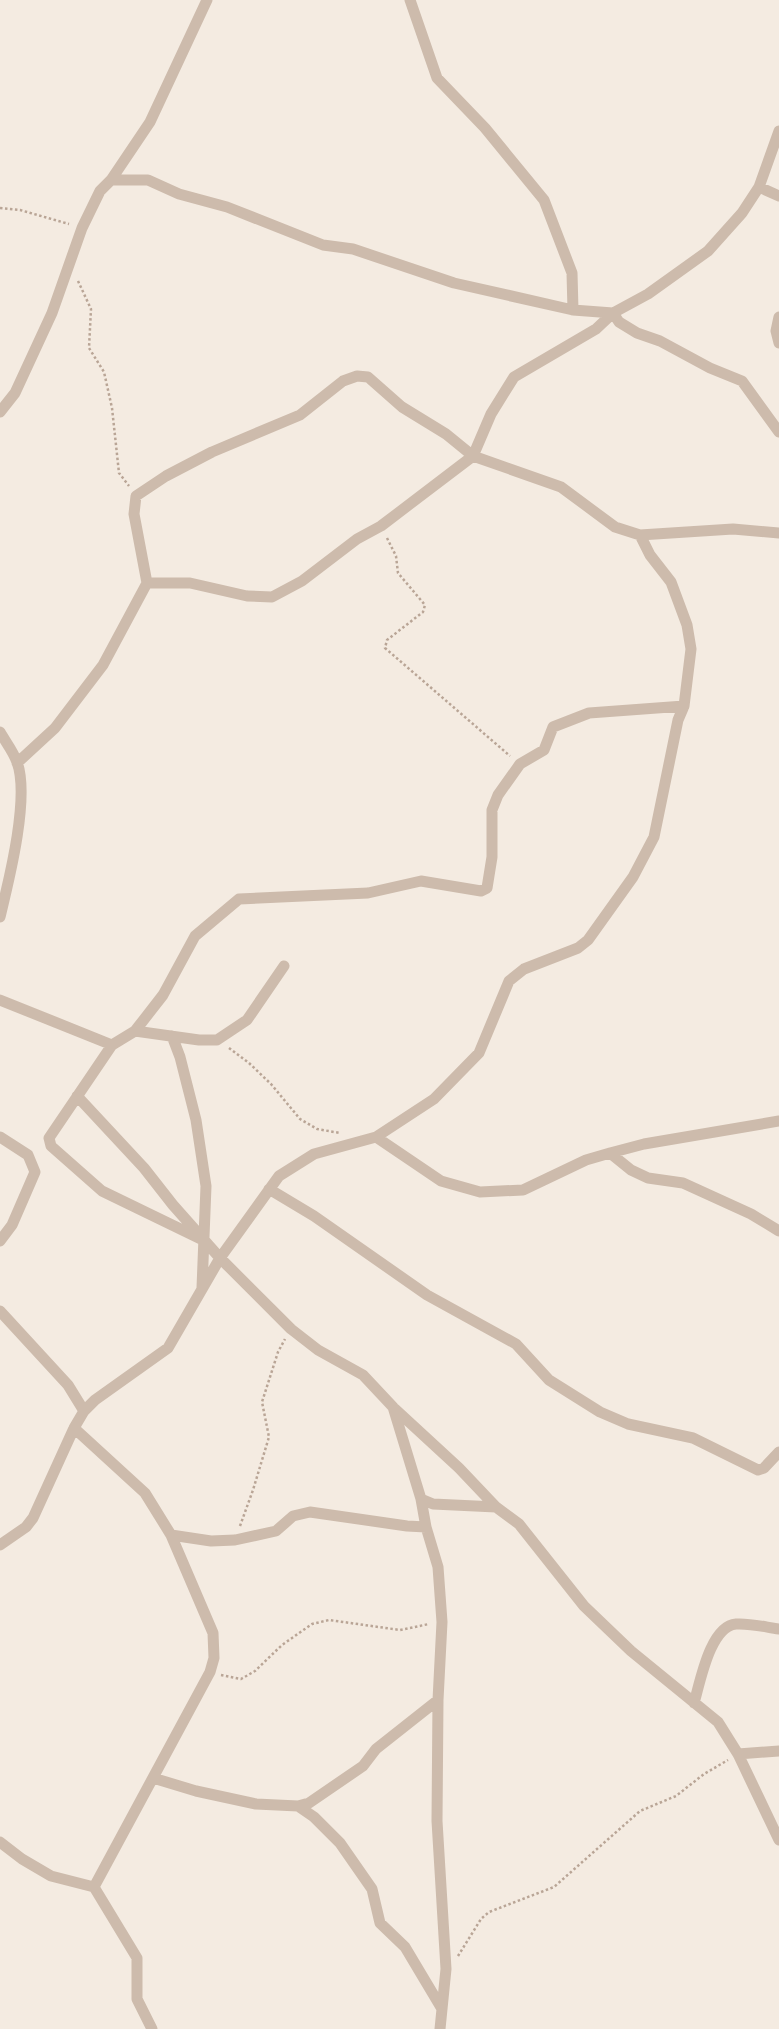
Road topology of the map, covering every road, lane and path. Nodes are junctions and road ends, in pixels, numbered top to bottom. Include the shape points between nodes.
1 (207, 0) edge
2 (410, 0) edge
3 (779, 131) edge
4 (111, 180) junction
5 (759, 187) junction
6 (779, 196) edge
7 (0, 208) edge
8 (82, 228) junction
9 (68, 267) junction
10 (574, 310) junction
11 (613, 313) junction
12 (779, 317) edge
13 (779, 343) edge
14 (0, 412) edge
15 (779, 432) edge
16 (474, 456) junction
17 (136, 496) junction
18 (381, 526) junction
19 (779, 533) edge
20 (640, 535) junction
21 (147, 583) junction
22 (684, 706) junction
23 (0, 732) edge
24 (17, 763) junction
25 (520, 764) junction
26 (0, 917) edge
27 (284, 966) dead end
28 (0, 1000) edge
29 (135, 1030) junction
30 (172, 1036) junction
31 (217, 1040) junction
32 (112, 1045) junction
33 (77, 1096) junction
34 (779, 1122) edge
35 (343, 1134) dead end
36 (0, 1137) edge
37 (376, 1137) junction
38 (610, 1153) junction
39 (269, 1189) junction
40 (779, 1231) edge
41 (203, 1240) junction
42 (0, 1241) edge
43 (220, 1258) junction
44 (202, 1291) junction
45 (0, 1311) edge
46 (291, 1329) junction
47 (394, 1407) junction
48 (84, 1412) junction
49 (74, 1428) junction
50 (779, 1452) edge
51 (421, 1500) junction
52 (496, 1507) junction
53 (426, 1527) junction
54 (171, 1535) junction
55 (235, 1540) junction
56 (0, 1545) edge
57 (442, 1622) junction
58 (779, 1629) edge
59 (210, 1672) junction
60 (438, 1700) junction
61 (694, 1703) junction
62 (779, 1751) edge
63 (738, 1754) junction
64 (153, 1778) junction
65 (298, 1806) junction
66 (779, 1840) edge
67 (0, 1842) edge
68 (94, 1887) junction
69 (446, 1969) junction
70 (442, 2009) junction
71 (152, 2029) edge
72 (440, 2029) edge

1 - 4 street via 150,122
2 - 10 street via 437,78 485,128 544,200 572,272
3 - 5 street
4 - 8 street via 100,191
4 - 10 street via 148,180 323,245 353,249 454,283
5 - 6 street
5 - 11 street via 742,214 708,251 648,294
7 - 8 path via 20,210
8 - 9 street
9 - 14 street via 52,313 15,393
9 - 17 path via 91,309 89,348 104,372 120,473
10 - 11 street
11 - 15 street via 619,322 637,333 660,340 710,368 742,381
11 - 16 street via 596,328 514,377 491,414
12 - 13 street via 776,331
16 - 17 street via 402,407 368,377 357,376 343,381 300,415 212,452
16 - 18 street
16 - 20 street via 561,487 615,527
17 - 21 street via 134,514
18 - 21 street via 272,598 246,596 190,583
18 - 25 path via 396,556 398,573 425,605 423,612 387,640 385,648
19 - 20 street via 733,529
20 - 22 street via 650,555 671,582 687,626 691,650
21 - 24 street via 103,665 55,728
22 - 25 street via 589,713 553,727 544,750
22 - 37 street via 678,720 654,837 633,877 588,940 578,948 513,976 479,1053 434,1099
23 - 24 street
24 - 26 street via 19,826
25 - 29 street via 498,795 492,810 492,857 487,888 481,891 421,882 368,893 239,899 195,936 163,995
27 - 31 street via 247,1020
28 - 32 street
29 - 30 street
29 - 32 street
30 - 31 street
30 - 41 street via 196,1120 206,1186
31 - 35 path via 250,1063 300,1119 317,1130
32 - 33 street
33 - 41 street via 144,1168
33 - 41 street via 49,1138 51,1146 102,1191
34 - 38 street via 644,1144
36 - 42 street via 28,1155 35,1172 12,1225
37 - 38 street via 442,1181 480,1192 523,1190 586,1160
37 - 39 street via 314,1154 280,1176
38 - 40 street via 631,1170 648,1178 683,1183 751,1214
39 - 43 street
39 - 50 street via 314,1216 427,1295 516,1344 549,1380 600,1412 628,1424 693,1438 758,1470
41 - 43 street
41 - 44 street
43 - 44 street
43 - 46 street
44 - 48 street via 168,1348 95,1400
45 - 48 street via 68,1385
46 - 47 street via 318,1350 363,1375
46 - 55 path via 278,1352 262,1402 269,1437
47 - 51 street
47 - 52 street
48 - 49 street
49 - 54 street via 145,1493
49 - 56 street via 33,1518 26,1527
51 - 52 street via 433,1504
51 - 53 street
52 - 61 street via 519,1524 584,1606
53 - 55 street via 310,1512 293,1516 276,1530
53 - 57 street via 438,1567
54 - 55 street via 211,1541
54 - 59 street via 213,1634 214,1658
57 - 59 path via 400,1630 329,1620 312,1624 282,1645 255,1672 241,1679
57 - 60 street
58 - 61 street via 735,1624 723,1630 712,1644
59 - 64 street
60 - 65 street via 376,1749 363,1766 309,1803
60 - 69 street via 438,1821
61 - 63 street via 718,1722
62 - 63 street
63 - 66 street
63 - 69 path via 704,1774 676,1796 640,1811 554,1887 489,1912 481,1919 463,1952
64 - 65 street via 256,1804
64 - 68 street
65 - 70 street via 314,1816 340,1843 372,1889 380,1923 405,1947
67 - 68 street via 51,1876
68 - 71 street via 137,1958 137,1999
69 - 70 street
70 - 72 street

